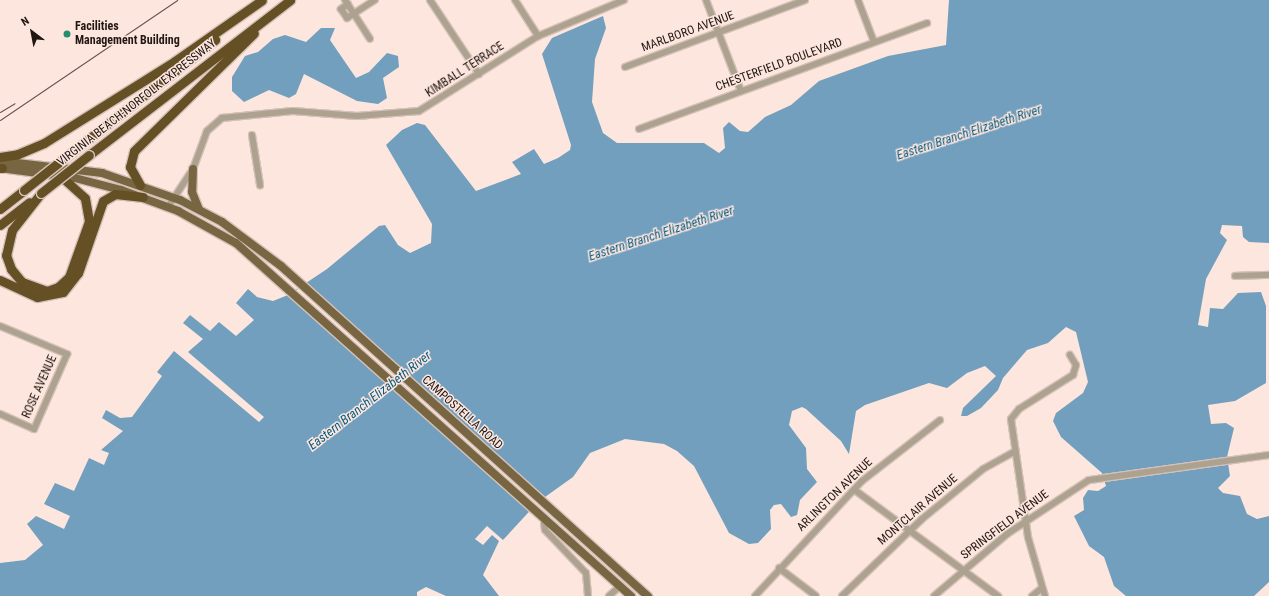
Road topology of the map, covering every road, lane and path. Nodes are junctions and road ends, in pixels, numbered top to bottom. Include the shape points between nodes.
1 (262, 0) edge
2 (267, 0) edge
3 (290, 0) edge
4 (375, 0) edge
5 (430, 0) edge
6 (515, 0) edge
7 (624, 0) edge
8 (706, 0) edge
9 (805, 0) edge
10 (858, 0) edge
11 (346, 2) edge
12 (282, 6) junction
13 (354, 14) junction
14 (927, 23) dead end
15 (719, 32) junction
16 (538, 36) junction
17 (370, 39) dead end
18 (874, 42) junction
19 (624, 67) dead end
20 (479, 74) junction
21 (741, 91) junction
22 (639, 129) dead end
23 (252, 134) dead end
24 (0, 157) edge
25 (1, 166) edge
26 (193, 169) junction
27 (62, 177) junction
28 (140, 185) junction
29 (260, 185) dead end
30 (41, 193) junction
31 (143, 197) junction
32 (173, 197) junction
33 (168, 207) junction
34 (0, 209) edge
35 (199, 209) junction
36 (0, 225) edge
37 (1269, 275) edge
38 (1236, 276) dead end
39 (0, 280) edge
40 (0, 326) edge
41 (1070, 355) dead end
42 (0, 414) edge
43 (940, 420) dead end
44 (1015, 451) junction
45 (1269, 455) edge
46 (856, 491) junction
47 (1025, 520) junction
48 (544, 523) dead end
49 (909, 530) junction
50 (779, 568) junction
51 (963, 570) junction
52 (620, 586) junction
53 (1042, 588) junction
54 (588, 596) edge
55 (609, 596) edge
56 (631, 596) edge
57 (648, 596) edge
58 (755, 596) edge
59 (816, 596) edge
60 (842, 596) edge
61 (934, 596) edge
62 (998, 596) edge
63 (1032, 596) edge
64 (1045, 596) edge

1 - 24 highway via 175,61 44,143 18,154
2 - 34 highway, VIRGINIA BEACH-NORFOLK EXPRESSWAY, bridge
3 - 12 highway, VIRGINIA BEACH-NORFOLK EXPRESSWAY
4 - 13 street
5 - 20 street
6 - 16 street
7 - 16 street, KIMBALL TERRACE
8 - 15 street
9 - 15 street, MARLBORO AVENUE
10 - 18 street
11 - 13 street
11 - 13 street via 341,9 342,15 347,18
12 - 28 highway via 134,151 130,167
12 - 30 highway, VIRGINIA BEACH-NORFOLK EXPRESSWAY, bridge
13 - 17 street
14 - 18 street, CHESTERFIELD BOULEVARD
15 - 19 street, MARLBORO AVENUE
15 - 21 street
16 - 20 street, KIMBALL TERRACE
18 - 21 street, CHESTERFIELD BOULEVARD
20 - 26 street, KIMBALL TERRACE via 430,106 410,113 357,116 311,111 222,118 207,131
21 - 22 street, CHESTERFIELD BOULEVARD
23 - 29 street
25 - 27 main road, CAMPOSTELLA ROAD
25 - 28 main road, CAMPOSTELLA ROAD via 83,168
26 - 32 street, KIMBALL TERRACE
26 - 35 main road via 192,192
27 - 30 highway via 85,198 89,221 69,277 58,287 47,291 22,282 11,269 6,255 12,230
27 - 31 main road, CAMPOSTELLA ROAD
28 - 32 main road, CAMPOSTELLA ROAD
30 - 36 highway, VIRGINIA BEACH-NORFOLK EXPRESSWAY
31 - 33 main road, CAMPOSTELLA ROAD
31 - 39 highway via 115,194 103,201 78,273 63,292 37,297
32 - 33 street, KIMBALL TERRACE
32 - 35 main road, CAMPOSTELLA ROAD
33 - 52 main road, CAMPOSTELLA ROAD via 236,243 266,266
35 - 57 main road, CAMPOSTELLA ROAD via 268,255
37 - 38 street
40 - 42 street, ROSE AVENUE via 67,354 34,429
41 - 44 street via 1076,362 1075,372 1016,411 1011,420
43 - 46 street, ARLINGTON AVENUE via 883,463
44 - 47 street
44 - 49 street, MONTCLAIR AVENUE via 983,470
45 - 47 street, SPRINGFIELD AVENUE via 1094,478
46 - 49 street
46 - 50 street, ARLINGTON AVENUE
47 - 51 street, SPRINGFIELD AVENUE
47 - 53 street
48 - 54 street via 545,530 586,573
49 - 51 street
49 - 60 street, MONTCLAIR AVENUE
50 - 58 street, ARLINGTON AVENUE
50 - 59 street
51 - 61 street, SPRINGFIELD AVENUE
51 - 62 street
52 - 55 street
52 - 56 main road, CAMPOSTELLA ROAD
53 - 63 street
53 - 64 street

